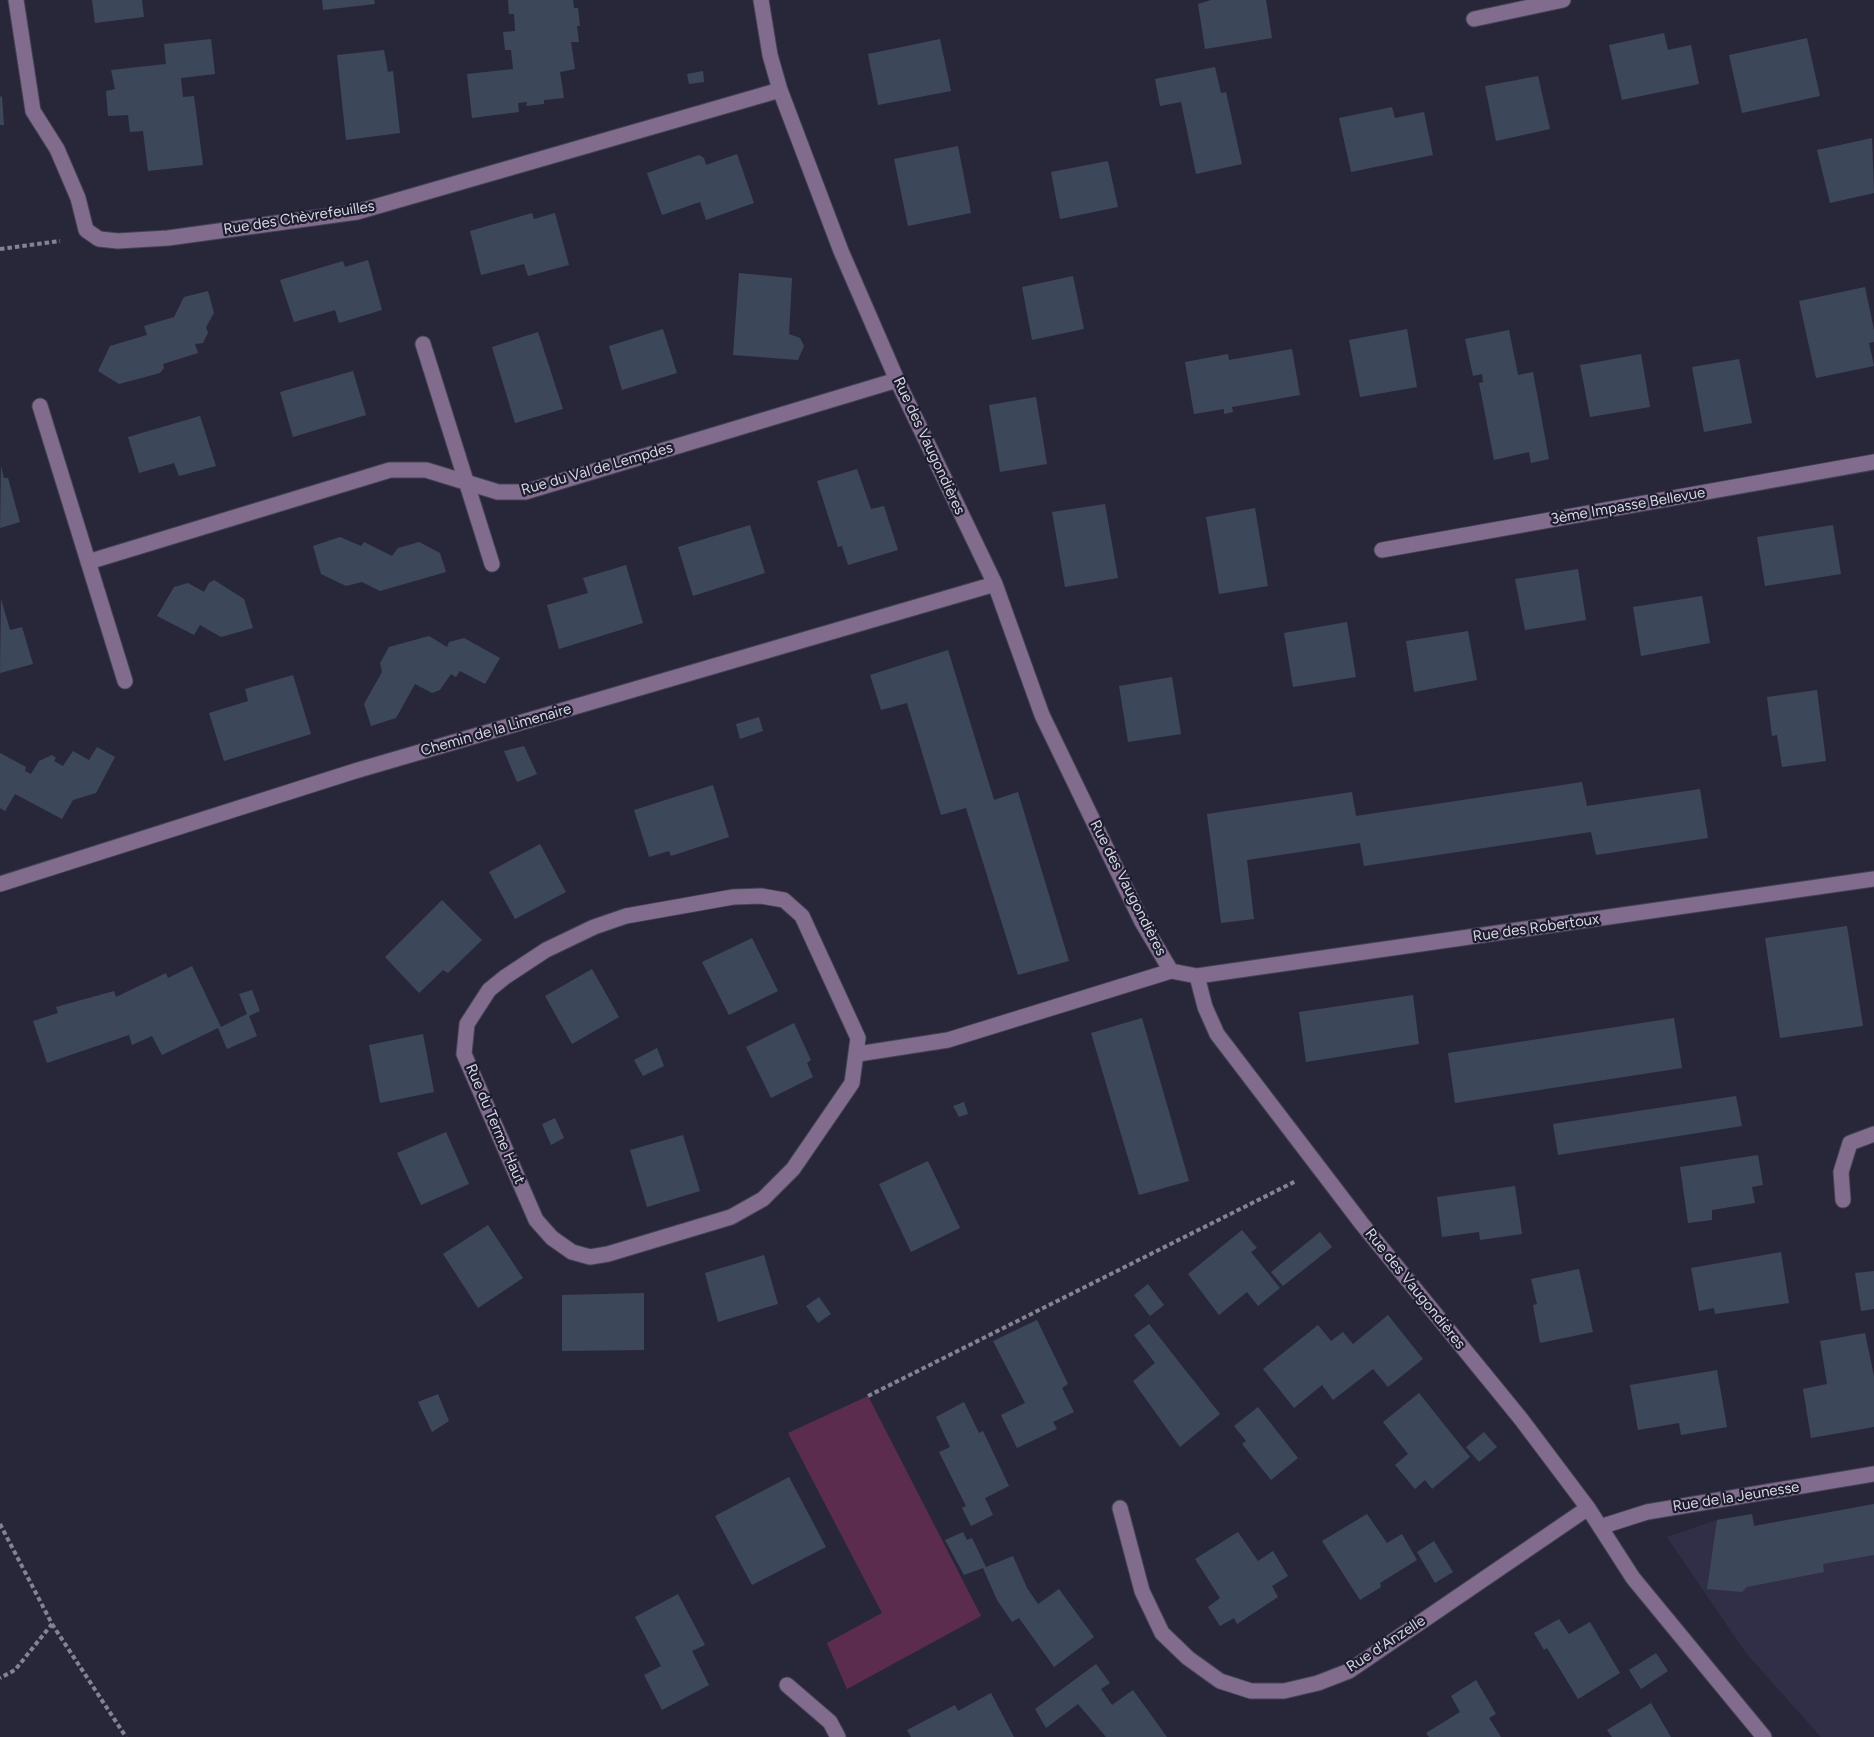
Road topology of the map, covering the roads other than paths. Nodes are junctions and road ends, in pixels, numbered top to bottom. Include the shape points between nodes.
1 (16, 0) edge
2 (761, 0) edge
3 (1563, 0) edge
4 (1474, 19) dead end
5 (780, 90) junction
6 (423, 344) dead end
7 (897, 380) junction
8 (40, 406) dead end
9 (1874, 462) edge
10 (467, 485) junction
11 (1382, 550) dead end
12 (88, 562) junction
13 (492, 564) dead end
14 (995, 584) junction
15 (125, 681) dead end
16 (1874, 879) edge
17 (0, 885) edge
18 (1171, 971) junction
19 (1197, 976) junction
20 (858, 1054) junction
21 (1874, 1134) edge
22 (1843, 1200) dead end
23 (1874, 1474) edge
24 (1120, 1508) dead end
25 (1588, 1508) junction
26 (1600, 1527) junction
27 (787, 1685) dead end
28 (838, 1737) edge
29 (1764, 1737) edge

1 - 5 street, Rue des Chèvrefeuilles via 33,111 57,149 78,198 86,230 99,239 168,238 357,212
2 - 5 street, Rue des Vaugondières
3 - 4 street
5 - 7 street, Rue des Vaugondières via 841,251
6 - 10 street
7 - 10 street, Rue du Val de Lempdes via 525,492 498,492
7 - 14 street, Rue des Vaugondières
8 - 12 street
9 - 11 street, 3ème Impasse Bellevue
10 - 12 street, Rue du Val de Lempdes via 426,470 390,470
10 - 13 street
12 - 15 street
14 - 17 street, Chemin de la Limenaire via 356,771
14 - 18 street, Rue des Vaugondières via 1042,715 1142,922
16 - 19 street, Rue des Robertoux
18 - 19 street, Rue des Vaugondières
18 - 20 street via 948,1040
19 - 25 street, Rue des Vaugondières via 1217,1034
20 - 20 street, Rue du Terme Haut via 858,1038 802,916 784,900 761,896 733,897 626,916 546,950 489,990 467,1024 464,1054 536,1220 572,1252 590,1257 731,1217 763,1199 793,1169 852,1083
21 - 22 street via 1850,1143 1841,1172
23 - 26 street, Rue de la Jeunesse via 1647,1512
24 - 25 street, Rue d'Anzelle via 1142,1592 1162,1632 1188,1658 1220,1681 1251,1691 1284,1691 1349,1671
25 - 26 street, Rue des Vaugondières
26 - 29 street, Rue des Vaugondières via 1633,1578
27 - 28 street via 830,1722

